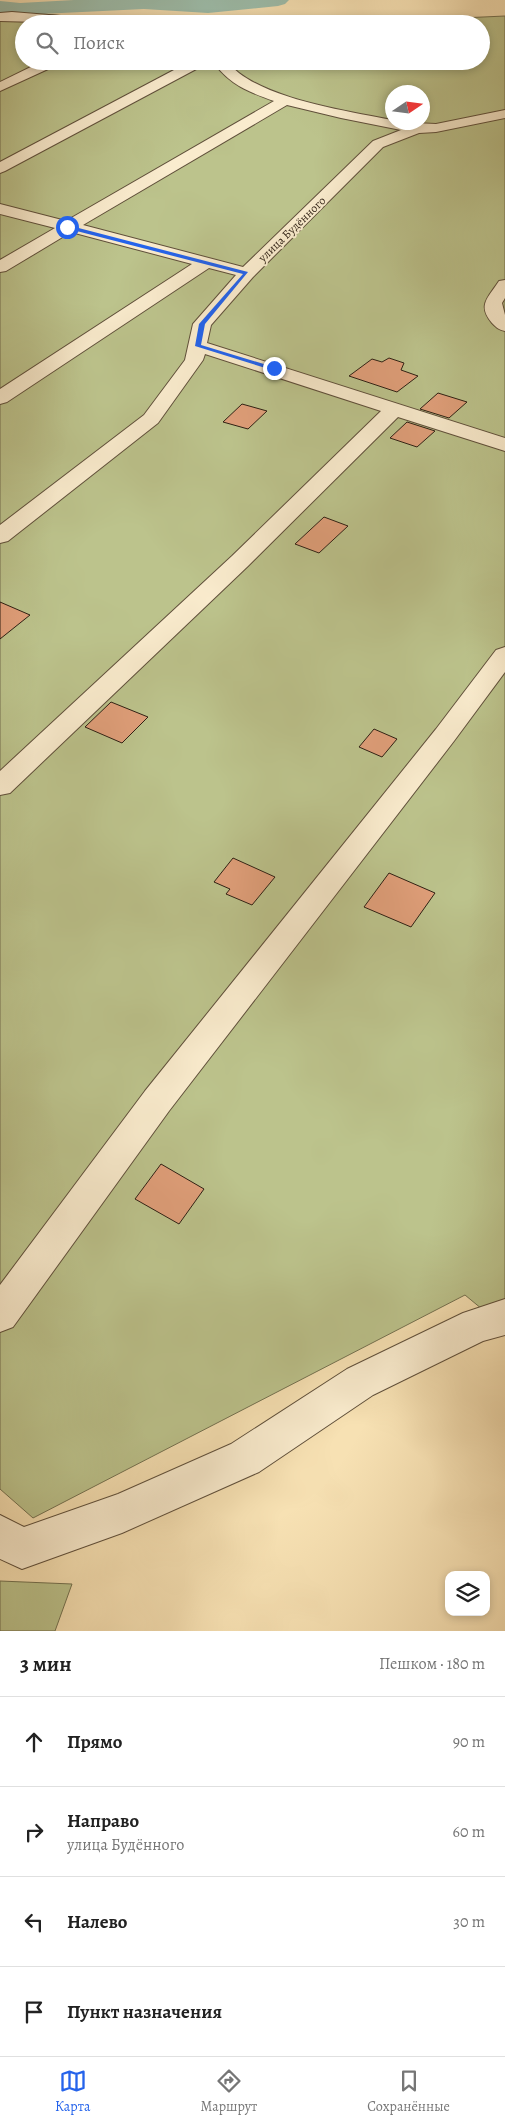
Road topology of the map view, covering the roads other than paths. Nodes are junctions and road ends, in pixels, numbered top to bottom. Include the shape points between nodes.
1 (15, 16) edge
2 (0, 18) edge
3 (35, 70) edge
4 (185, 70) edge
5 (225, 70) edge
6 (0, 87) edge
7 (285, 100) junction
8 (505, 114) edge
9 (385, 122) edge
10 (430, 128) edge
11 (414, 130) edge
12 (0, 168) edge
13 (0, 209) edge
14 (67, 227) junction
15 (207, 262) junction
16 (0, 266) edge
17 (247, 273) junction
18 (505, 285) edge
19 (505, 326) edge
20 (198, 346) junction
21 (0, 398) edge
22 (394, 410) junction
23 (505, 445) edge
24 (0, 536) edge
25 (505, 655) edge
26 (0, 786) edge
27 (0, 1315) edge
28 (505, 1316) edge
29 (0, 1536) edge

1 - 2 street
3 - 6 street
4 - 12 street
5 - 7 street via 232,78
7 - 9 street
7 - 14 street
8 - 10 street, улица Будённого
11 - 17 street, улица Будённого via 378,144
13 - 14 street
14 - 15 street
14 - 16 street
15 - 17 street
15 - 21 street
17 - 20 street, улица Будённого via 202,324
18 - 19 street via 493,303 494,313
20 - 22 street via 274,368
20 - 24 street, улица Будённого via 194,360 151,419
22 - 23 street
22 - 26 street via 240,561
25 - 27 street via 157,1101
28 - 29 street via 476,1326 360,1382 244,1458 122,1513 22,1548

